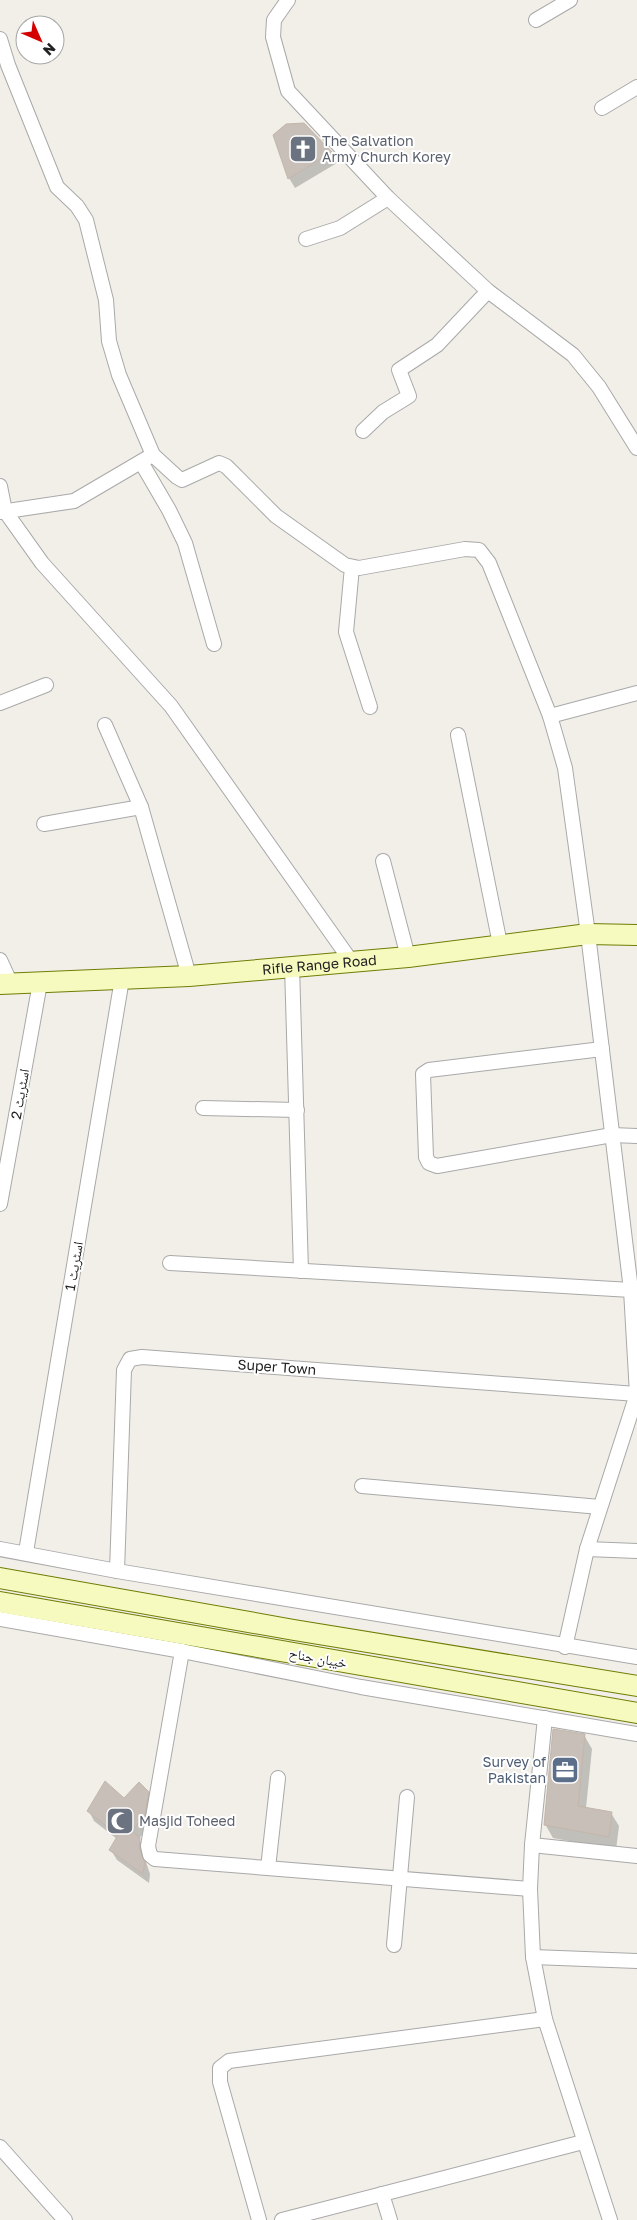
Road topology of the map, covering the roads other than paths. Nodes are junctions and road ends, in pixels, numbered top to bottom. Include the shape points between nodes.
1 (288, 0) edge
2 (570, 0) edge
3 (536, 20) dead end
4 (0, 39) edge
5 (4, 66) edge
6 (637, 87) edge
7 (602, 108) dead end
8 (388, 198) junction
9 (306, 238) dead end
10 (488, 291) junction
11 (363, 432) dead end
12 (637, 448) edge
13 (153, 455) junction
14 (141, 462) junction
15 (0, 486) edge
16 (3, 512) edge
17 (352, 567) junction
18 (214, 644) dead end
19 (46, 685) dead end
20 (637, 693) edge
21 (0, 703) edge
22 (370, 707) dead end
23 (550, 716) junction
24 (105, 725) dead end
25 (458, 735) dead end
26 (142, 807) junction
27 (44, 824) dead end
28 (383, 861) dead end
29 (588, 934) junction
30 (637, 935) edge
31 (500, 944) junction
32 (408, 957) junction
33 (0, 960) edge
34 (352, 961) junction
35 (292, 966) junction
36 (189, 976) junction
37 (122, 979) junction
38 (40, 983) junction
39 (6, 984) edge
40 (602, 1049) junction
41 (203, 1108) dead end
42 (297, 1110) junction
43 (612, 1135) junction
44 (637, 1136) edge
45 (0, 1204) edge
46 (632, 1257) edge
47 (170, 1263) dead end
48 (301, 1271) junction
49 (631, 1290) junction
50 (637, 1394) edge
51 (362, 1486) dead end
52 (600, 1507) junction
53 (0, 1548) edge
54 (587, 1549) junction
55 (637, 1551) edge
56 (26, 1552) junction
57 (117, 1570) junction
58 (0, 1578) edge
59 (0, 1602) edge
60 (0, 1619) edge
61 (565, 1647) junction
62 (182, 1651) junction
63 (637, 1658) edge
64 (637, 1686) edge
65 (637, 1713) edge
66 (545, 1718) junction
67 (637, 1734) edge
68 (278, 1778) dead end
69 (407, 1797) dead end
70 (532, 1845) junction
71 (637, 1856) edge
72 (268, 1868) junction
73 (400, 1879) junction
74 (530, 1889) junction
75 (394, 1945) dead end
76 (533, 1957) junction
77 (637, 1961) edge
78 (545, 2020) junction
79 (583, 2142) junction
80 (0, 2147) edge
81 (382, 2194) junction
82 (65, 2220) edge
83 (259, 2220) edge
84 (282, 2220) edge
85 (390, 2220) edge
86 (610, 2220) edge

1 - 8 street via 274,20 273,37 288,91
2 - 3 street
4 - 5 street
5 - 13 street via 57,187 86,220 106,300 109,342
6 - 7 street
8 - 9 street via 340,228
8 - 10 street
10 - 11 street via 437,345 400,370 409,396 383,412
10 - 12 street via 573,355 600,387
13 - 14 street
13 - 17 street via 182,480 219,464 226,466 276,516
14 - 16 street via 74,501
14 - 18 street via 185,543
15 - 16 street
16 - 34 street via 42,563 170,706
17 - 22 street via 346,632
17 - 23 street via 465,549 479,550 489,563
19 - 21 street
20 - 23 street
23 - 29 street via 565,768
24 - 26 street
25 - 31 street
26 - 27 street
26 - 36 street
28 - 32 street
29 - 30 main road, Rifle Range Road
29 - 31 main road, Rifle Range Road
29 - 40 street
31 - 32 main road, Rifle Range Road
32 - 34 main road, Rifle Range Road
33 - 39 street
34 - 35 main road, Rifle Range Road
35 - 36 main road, Rifle Range Road
35 - 42 street
36 - 37 main road, Rifle Range Road
37 - 38 main road, Rifle Range Road
37 - 56 street, اسٹریٹ 1
38 - 39 main road, Rifle Range Road
38 - 45 street, اسٹریٹ 2
40 - 43 street
40 - 43 street via 429,1070 422,1074 426,1157 429,1163 437,1166
41 - 42 street
42 - 48 street
43 - 44 street
43 - 46 street
46 - 49 street
47 - 48 street
48 - 49 street
49 - 50 street
50 - 52 street
50 - 57 street, Super Town via 142,1357 130,1359 124,1370
51 - 52 street
52 - 54 street
53 - 56 street
54 - 55 street
54 - 61 street
56 - 57 street
57 - 61 street
58 - 64 main road, خیبان جناح
59 - 65 main road, خیبان جناح
60 - 62 street
61 - 63 street
62 - 66 street via 361,1687
62 - 72 street via 148,1846 150,1855 155,1859
66 - 67 street
66 - 70 street
68 - 72 street
69 - 73 street
70 - 71 street
70 - 74 street
72 - 73 street
73 - 74 street
73 - 75 street
74 - 76 street
76 - 77 street
76 - 78 street
78 - 79 street
78 - 83 street via 229,2061 220,2068 220,2082
79 - 81 street
79 - 86 street
80 - 82 street
81 - 84 street
81 - 85 street

